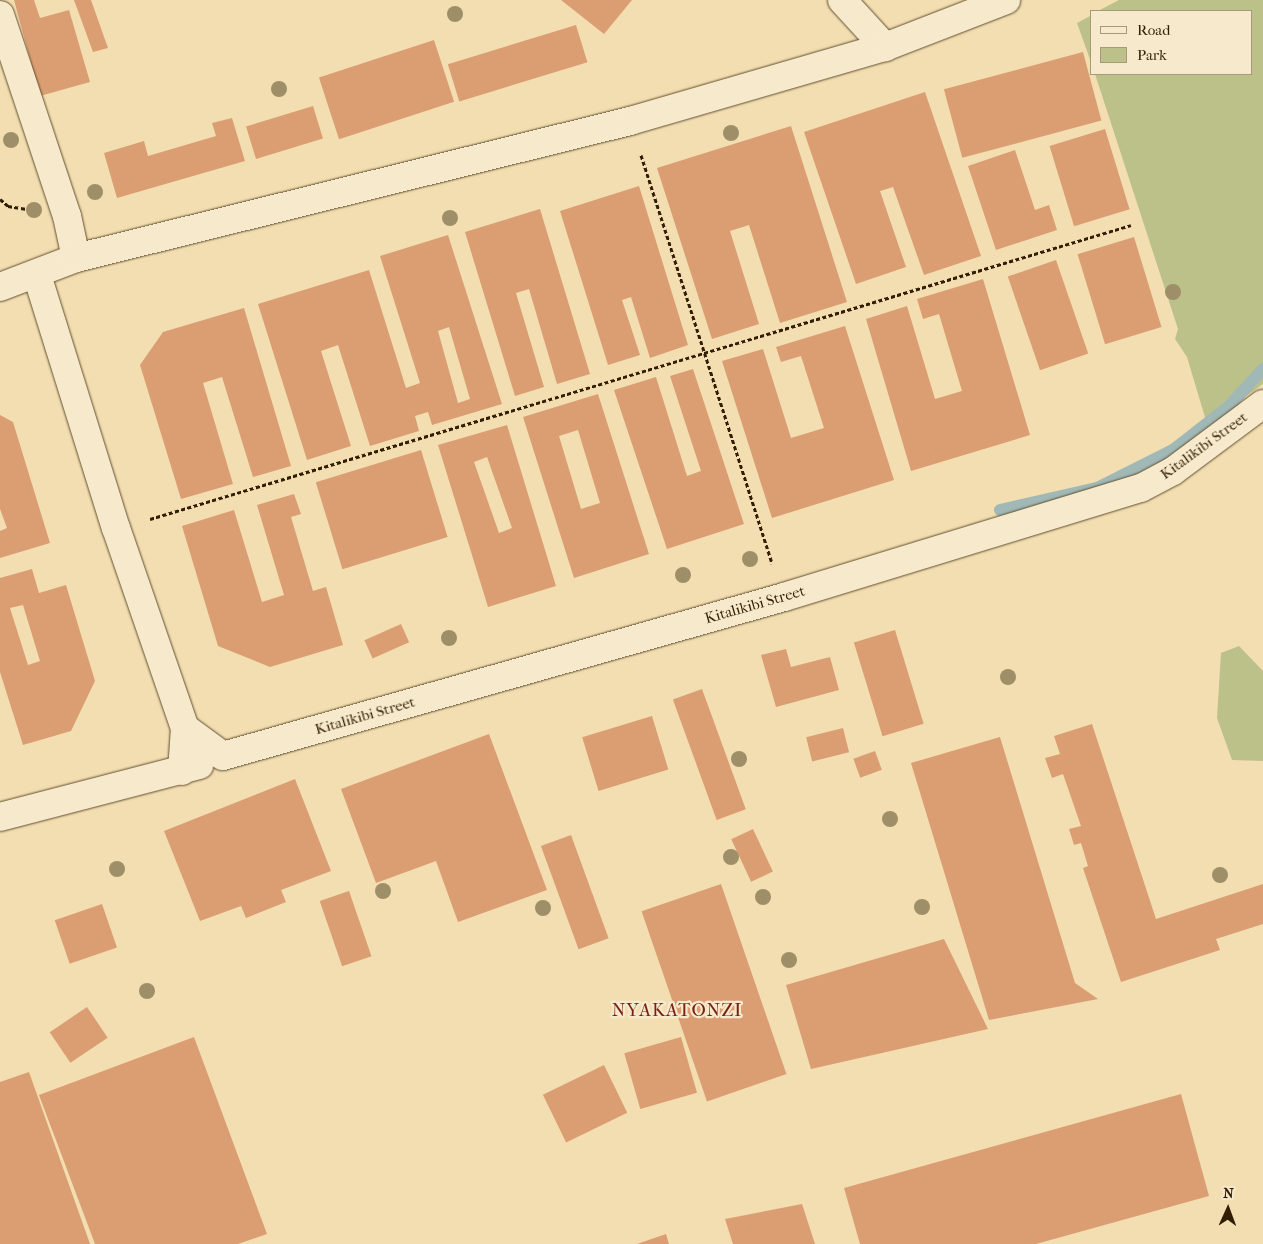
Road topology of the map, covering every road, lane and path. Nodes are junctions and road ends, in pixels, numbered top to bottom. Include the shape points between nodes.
1 (842, 0) edge
2 (1006, 0) edge
3 (0, 15) edge
4 (885, 47) junction
5 (630, 121) junction
6 (1132, 225) dead end
7 (76, 258) junction
8 (37, 275) junction
9 (0, 287) edge
10 (703, 353) junction
11 (1263, 404) edge
12 (116, 528) junction
13 (784, 597) junction
14 (185, 728) junction
15 (223, 756) junction
16 (182, 771) junction
17 (0, 817) edge

1 - 4 street
2 - 4 street
3 - 7 street via 67,216
4 - 5 street
5 - 7 street
5 - 10 path
6 - 10 path
7 - 8 street
8 - 9 street
8 - 12 street
10 - 12 path
10 - 13 path
11 - 13 street, Kitalikibi Street via 1173,471 1141,488
12 - 14 street
13 - 15 street, Kitalikibi Street
14 - 15 street
14 - 16 street
15 - 16 street, Kitalikibi Street
16 - 17 street, Kitalikibi Street

